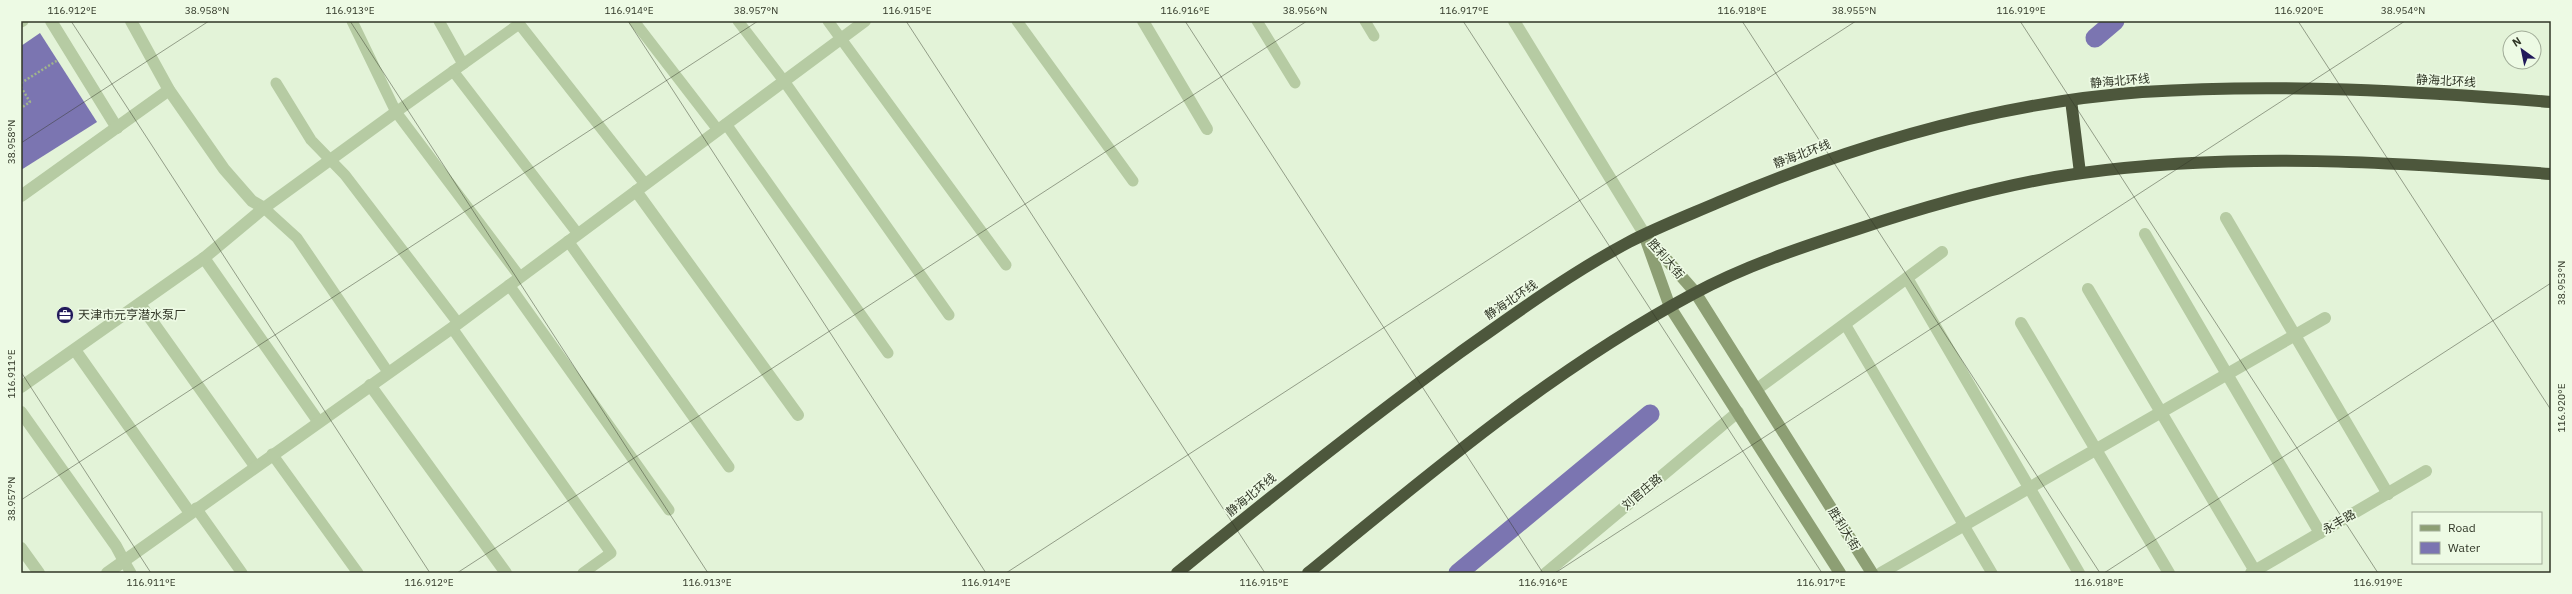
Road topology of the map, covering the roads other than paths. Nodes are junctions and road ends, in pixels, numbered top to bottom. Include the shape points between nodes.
1 (51, 21) edge
2 (131, 21) edge
3 (352, 21) edge
4 (439, 21) edge
5 (634, 21) edge
6 (738, 21) edge
7 (828, 21) edge
8 (865, 21) edge
9 (1017, 21) edge
10 (1143, 21) edge
11 (1257, 21) edge
12 (1365, 21) edge
13 (1514, 21) edge
14 (518, 22) edge
15 (1374, 36) dead end
16 (841, 38) junction
17 (462, 64) junction
18 (453, 71) junction
19 (784, 81) junction
20 (276, 83) dead end
21 (1294, 83) dead end
22 (169, 90) junction
23 (2071, 100) junction
24 (2551, 102) edge
25 (396, 112) junction
26 (722, 127) junction
27 (117, 128) junction
28 (1207, 129) dead end
29 (330, 159) junction
30 (2080, 173) junction
31 (2551, 174) edge
32 (1133, 181) dead end
33 (640, 188) junction
34 (21, 196) edge
35 (264, 208) junction
36 (2226, 218) dead end
37 (578, 234) junction
38 (2145, 234) dead end
39 (1645, 235) junction
40 (568, 241) junction
41 (1942, 252) dead end
42 (204, 258) junction
43 (1006, 265) dead end
44 (520, 277) junction
45 (1907, 278) junction
46 (509, 285) junction
47 (2088, 289) dead end
48 (1695, 292) junction
49 (140, 304) junction
50 (1670, 307) junction
51 (949, 315) dead end
52 (2325, 318) dead end
53 (2021, 323) dead end
54 (1845, 324) junction
55 (455, 325) junction
56 (2295, 335) junction
57 (75, 350) junction
58 (888, 353) dead end
59 (388, 372) junction
60 (2227, 374) junction
61 (370, 385) junction
62 (21, 387) edge
63 (1757, 389) junction
64 (21, 412) edge
65 (1738, 412) junction
66 (2161, 412) junction
67 (798, 415) dead end
68 (318, 421) junction
69 (2096, 449) junction
70 (272, 454) junction
71 (255, 466) junction
72 (729, 467) dead end
73 (2426, 471) dead end
74 (2029, 488) junction
75 (2388, 494) junction
76 (669, 510) dead end
77 (193, 511) junction
78 (1964, 525) junction
79 (2320, 533) junction
80 (21, 548) edge
81 (124, 561) junction
82 (2253, 572) edge
83 (39, 573) edge
84 (107, 573) edge
85 (131, 573) edge
86 (242, 573) edge
87 (358, 573) edge
88 (506, 573) edge
89 (583, 573) edge
90 (1177, 573) edge
91 (1308, 573) edge
92 (1546, 573) edge
93 (1840, 573) edge
94 (1872, 573) edge
95 (1881, 573) edge
96 (1992, 573) edge
97 (2079, 573) edge
98 (2169, 573) edge

1 - 27 street
2 - 22 street
3 - 25 lane
4 - 17 lane
5 - 26 lane
6 - 19 lane
7 - 16 lane
8 - 16 street
9 - 32 lane
10 - 28 street
11 - 21 lane
12 - 15 lane
13 - 39 street
14 - 17 lane
14 - 33 lane
16 - 19 street
16 - 43 lane
17 - 18 lane
18 - 25 lane
18 - 37 lane
19 - 26 street
19 - 51 lane
20 - 29 lane via 312,140
22 - 27 street
22 - 35 street via 224,168 252,201
23 - 24 highway, 静海北环线 via 2176,91 2306,88
23 - 30 highway
23 - 39 highway, 静海北环线 via 1915,132 1867,147 1772,180
25 - 29 street
25 - 44 lane
26 - 33 street
26 - 58 lane
27 - 34 street
29 - 35 street
29 - 55 lane
30 - 31 highway via 2208,162 2282,160 2393,162
30 - 48 highway via 1991,190 1896,216 1803,247
33 - 37 street
33 - 67 street
35 - 42 street
35 - 59 lane via 297,238
36 - 56 street
37 - 40 street
38 - 60 street
39 - 48 main road, 胜利大街
39 - 50 main road, 胜利大街
39 - 90 highway, 静海北环线 via 1570,278 1463,350 1364,424
40 - 44 street
40 - 72 lane
41 - 45 street
42 - 49 street
42 - 68 street
44 - 46 street
45 - 54 street
45 - 74 street
46 - 55 street
46 - 76 lane
47 - 66 street
48 - 50 highway
48 - 63 main road, 胜利大街
49 - 57 street
49 - 71 street
50 - 65 main road, 胜利大街
50 - 91 highway via 1521,403 1447,459
52 - 56 street
53 - 69 street
54 - 63 street
54 - 78 lane
55 - 59 street
55 - 89 lane via 611,553
56 - 60 street
56 - 75 street
57 - 62 street
57 - 77 street
59 - 61 street
60 - 66 street
60 - 79 street
61 - 68 street
61 - 88 street
63 - 94 main road, 胜利大街
64 - 81 street
65 - 92 street, 刘官庄路
65 - 93 main road, 胜利大街
66 - 69 street
66 - 82 street
68 - 70 street
69 - 74 street
69 - 98 street
70 - 71 street
70 - 87 lane
71 - 77 street
73 - 75 street, 永丰路
74 - 78 street
74 - 97 street
75 - 79 street, 永丰路
77 - 81 street
77 - 86 lane
78 - 95 street
78 - 96 lane
79 - 82 street, 永丰路
80 - 83 street
81 - 84 street
81 - 85 lane

